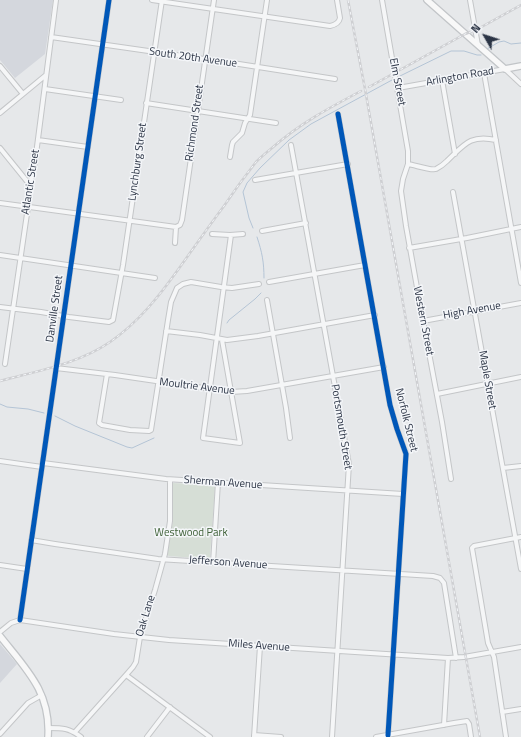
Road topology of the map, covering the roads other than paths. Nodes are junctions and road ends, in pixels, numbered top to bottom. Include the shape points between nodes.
1 (56, 0) edge
2 (109, 0) edge
3 (152, 0) edge
4 (214, 0) edge
5 (266, 0) edge
6 (337, 0) edge
7 (382, 0) edge
8 (427, 0) edge
9 (470, 0) edge
10 (162, 1) edge
11 (212, 9) junction
12 (264, 16) junction
13 (51, 37) junction
14 (103, 45) junction
15 (478, 46) junction
16 (154, 52) junction
17 (205, 59) junction
18 (0, 66) edge
19 (521, 66) edge
20 (257, 67) junction
21 (505, 70) junction
22 (484, 73) junction
23 (47, 75) junction
24 (335, 79) dead end
25 (442, 80) junction
26 (521, 84) edge
27 (398, 88) junction
28 (45, 89) junction
29 (23, 94) junction
30 (96, 96) junction
31 (121, 100) dead end
32 (146, 103) junction
33 (197, 111) junction
34 (0, 113) edge
35 (338, 114) dead end
36 (248, 119) junction
37 (276, 123) dead end
38 (38, 140) junction
39 (496, 140) junction
40 (291, 145) dead end
41 (88, 147) junction
42 (0, 148) edge
43 (455, 154) junction
44 (230, 157) dead end
45 (348, 164) junction
46 (408, 164) junction
47 (296, 172) junction
48 (255, 180) dead end
49 (30, 185) junction
50 (453, 192) dead end
51 (0, 203) edge
52 (28, 206) junction
53 (79, 214) junction
54 (129, 220) junction
55 (306, 223) junction
56 (176, 227) junction
57 (521, 227) edge
58 (512, 229) junction
59 (262, 231) dead end
60 (212, 234) dead end
61 (243, 234) dead end
62 (231, 235) junction
63 (461, 239) junction
64 (175, 243) dead end
65 (409, 248) junction
66 (0, 255) edge
67 (20, 258) junction
68 (365, 265) junction
69 (71, 266) junction
70 (122, 272) junction
71 (314, 274) junction
72 (156, 278) dead end
73 (269, 282) dead end
74 (521, 283) edge
75 (260, 284) dead end
76 (224, 287) junction
77 (267, 300) dead end
78 (521, 303) edge
79 (0, 307) edge
80 (13, 309) junction
81 (475, 311) junction
82 (375, 315) junction
83 (64, 316) junction
84 (422, 321) junction
85 (324, 324) junction
86 (166, 331) junction
87 (273, 333) junction
88 (216, 339) junction
89 (222, 340) junction
90 (5, 364) dead end
91 (384, 367) junction
92 (56, 368) junction
93 (107, 374) junction
94 (333, 376) junction
95 (521, 378) edge
96 (158, 382) junction
97 (282, 384) junction
98 (488, 384) junction
99 (209, 390) junction
100 (231, 392) junction
101 (437, 394) junction
102 (290, 438) dead end
103 (0, 461) edge
104 (42, 465) junction
105 (521, 466) edge
106 (503, 468) junction
107 (451, 479) dead end
108 (170, 480) junction
109 (218, 482) junction
110 (347, 491) junction
111 (403, 494) junction
112 (521, 537) edge
113 (515, 538) junction
114 (31, 540) junction
115 (163, 559) junction
116 (213, 562) junction
117 (0, 565) edge
118 (27, 569) junction
119 (521, 569) edge
120 (343, 570) junction
121 (398, 574) junction
122 (20, 620) junction
123 (0, 632) edge
124 (0, 636) edge
125 (140, 637) junction
126 (260, 646) junction
127 (521, 647) edge
128 (337, 651) junction
129 (492, 652) junction
130 (393, 654) junction
131 (448, 658) junction
132 (456, 658) junction
133 (126, 675) junction
134 (42, 695) junction
135 (170, 707) junction
136 (521, 710) edge
137 (502, 712) junction
138 (444, 725) junction
139 (48, 728) junction
140 (410, 731) junction
141 (75, 732) junction
142 (0, 734) edge
143 (388, 735) junction
144 (254, 736) edge
145 (48, 737) edge
146 (81, 737) edge
147 (147, 737) edge
148 (210, 737) edge
149 (281, 737) edge
150 (332, 737) edge
151 (376, 737) edge
152 (411, 737) edge
153 (471, 737) edge
154 (506, 737) edge

1 - 13 street, Atlantic Street
2 - 14 street, Danville Street
3 - 10 street
4 - 11 street, Richmond Street
5 - 12 street
6 - 12 street via 340,18 333,26
7 - 27 street, Elm Street
8 - 15 main road
9 - 15 street
10 - 11 street
10 - 16 street, Lynchburg Street
11 - 12 street
11 - 17 street, Richmond Street
12 - 20 street
13 - 14 street, South 20th Avenue
13 - 23 street, Atlantic Street
14 - 16 street, South 20th Avenue
14 - 30 street, Danville Street
15 - 21 main road
16 - 17 street, South 20th Avenue
16 - 32 street, Lynchburg Street
17 - 20 street, South 20th Avenue
17 - 33 street, Richmond Street
18 - 29 street
19 - 21 main road, Arlington Road
20 - 24 street, South 20th Avenue
20 - 36 street
21 - 22 street, Arlington Road
21 - 26 street
22 - 25 street, Arlington Road
22 - 39 street
23 - 28 street, Atlantic Street
23 - 29 street
25 - 27 street, Arlington Road
25 - 43 street
27 - 46 street, Elm Street
28 - 30 street
28 - 38 street, Atlantic Street
29 - 34 street
30 - 31 street
30 - 41 street, Danville Street
32 - 33 street
32 - 54 street, Lynchburg Street
33 - 36 street
33 - 56 street, Richmond Street via 182,220
35 - 45 street, Norfolk Street
36 - 37 street
36 - 44 street via 242,133 232,145
38 - 41 street
38 - 49 street, Atlantic Street
39 - 43 street via 472,140
39 - 58 street
40 - 47 street, Portsmouth Street
41 - 53 street, Danville Street
42 - 49 street
43 - 46 street via 434,169
45 - 47 street
45 - 68 street, Norfolk Street
46 - 65 street, Western Street via 401,190
47 - 48 street
47 - 55 street, Portsmouth Street
49 - 52 street, Atlantic Street
50 - 63 street, Maple Street
51 - 52 street
52 - 53 street
52 - 67 street, Atlantic Street
53 - 54 street
53 - 69 street, Danville Street
54 - 56 street
54 - 70 street, Lynchburg Street
55 - 59 street
55 - 71 street, Portsmouth Street
56 - 64 street, Richmond Street
57 - 58 street
58 - 63 street
58 - 74 street
60 - 62 street
61 - 62 street
62 - 76 street
63 - 65 street
63 - 81 street, Maple Street
65 - 84 street, Western Street
66 - 67 street
67 - 69 street
67 - 80 street, Atlantic Street
68 - 71 street
68 - 82 street, Norfolk Street
69 - 70 street
69 - 83 street, Danville Street
70 - 72 street
70 - 83 street, Lynchburg Street via 113,320 109,322
71 - 73 street
71 - 85 street, Portsmouth Street
75 - 76 street via 237,288
76 - 86 street via 191,282 177,288 171,302
76 - 88 street
77 - 87 street
78 - 81 street, High Avenue
79 - 80 street
80 - 83 street
80 - 90 street, Atlantic Street
81 - 84 street, High Avenue
81 - 98 street, Maple Street
82 - 85 street
82 - 91 street, Norfolk Street
83 - 92 street, Danville Street
84 - 101 street, Western Street
85 - 87 street
85 - 94 street, Portsmouth Street
86 - 88 street
86 - 96 street
87 - 89 street
87 - 97 street
88 - 89 street
88 - 99 street
89 - 100 street
91 - 94 street, Moultrie Avenue
91 - 111 street, Norfolk Street via 394,420 406,454
92 - 93 street, Moultrie Avenue
92 - 104 street, Danville Street
93 - 96 street, Moultrie Avenue
93 - 96 street via 100,424 130,430 150,430
94 - 97 street, Moultrie Avenue
94 - 110 street, Portsmouth Street via 348,460
95 - 98 street
96 - 99 street, Moultrie Avenue
97 - 100 street, Moultrie Avenue
97 - 102 street
98 - 101 street
98 - 106 street, Maple Street
99 - 100 street, Moultrie Avenue
99 - 100 street via 203,438 240,443
101 - 107 street, Western Street
103 - 104 street, Sherman Avenue
104 - 108 street, Sherman Avenue
104 - 114 street, Danville Street
105 - 106 street
106 - 113 street, Maple Street
108 - 109 street, Sherman Avenue
108 - 115 street, Oak Lane via 170,525
109 - 110 street, Sherman Avenue
109 - 116 street
110 - 111 street, Sherman Avenue
110 - 120 street, Portsmouth Street
111 - 121 street, Norfolk Street
112 - 113 street
113 - 119 street, Maple Street
113 - 129 street via 472,548 488,643
114 - 115 street, Jefferson Avenue
114 - 118 street, Danville Street
115 - 116 street, Jefferson Avenue
115 - 125 street, Oak Lane
116 - 120 street, Jefferson Avenue
117 - 118 street
118 - 122 street, Danville Street
120 - 121 street, Jefferson Avenue
120 - 128 street, Portsmouth Street
121 - 130 street, Norfolk Street
121 - 132 street, Jefferson Avenue via 433,576 440,578 444,583
122 - 123 street via 11,623
122 - 125 street, Miles Avenue
124 - 134 main road via 30,673
125 - 126 street, Miles Avenue
125 - 133 street, Oak Lane via 136,662
126 - 128 street, Miles Avenue
126 - 144 street
127 - 129 street, Miles Avenue
128 - 130 street, Miles Avenue
128 - 150 street, Portsmouth Street
129 - 132 street, Miles Avenue
129 - 137 street
130 - 131 street, Miles Avenue
130 - 143 street, Norfolk Street
131 - 132 street, Miles Avenue
131 - 138 street
133 - 135 street
133 - 141 street, Oak Lane
134 - 139 main road
134 - 142 street via 28,703
135 - 147 street
135 - 148 street
136 - 137 street
137 - 154 street
138 - 140 street
138 - 153 street via 468,722
139 - 141 street via 64,728
139 - 145 main road
140 - 143 street
140 - 152 street
141 - 146 street
143 - 151 street
144 - 149 street

